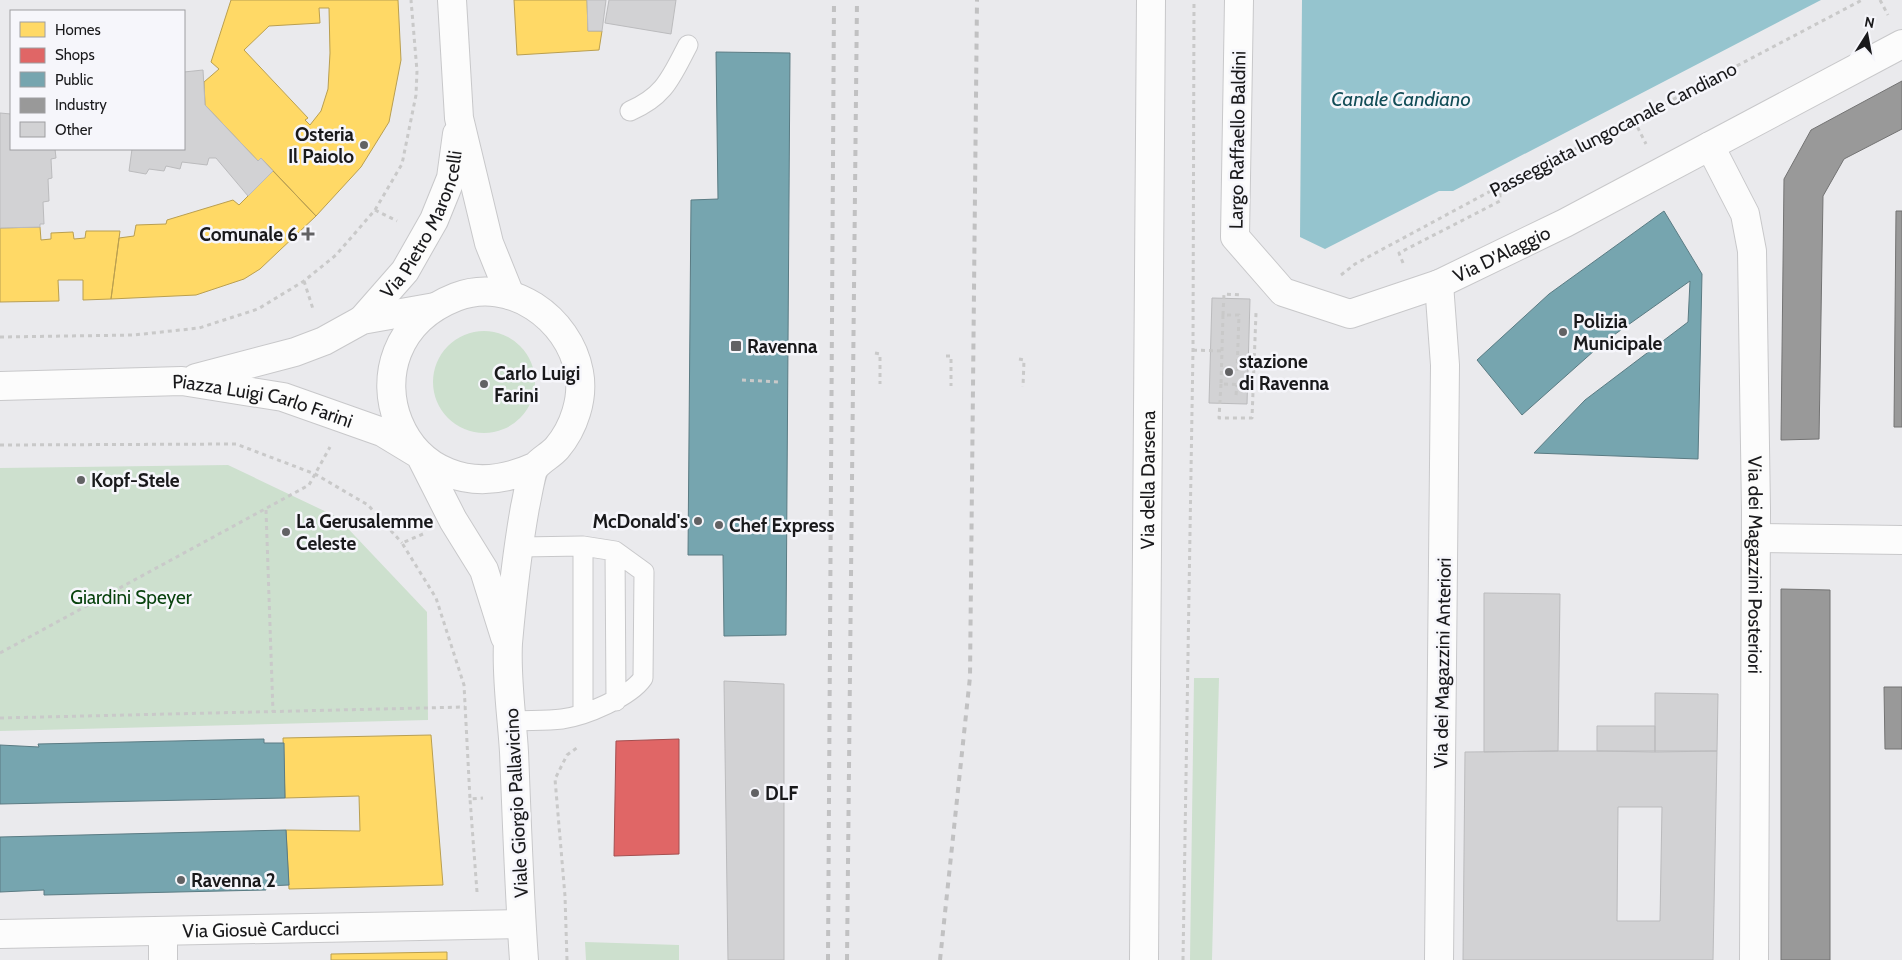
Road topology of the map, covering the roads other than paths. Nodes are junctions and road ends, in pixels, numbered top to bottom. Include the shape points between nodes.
1 (452, 0) edge
2 (1151, 0) edge
3 (1239, 0) edge
4 (688, 44) dead end
5 (1902, 44) edge
6 (630, 111) dead end
7 (459, 118) junction
8 (1710, 146) junction
9 (1439, 284) junction
10 (1283, 292) joint
11 (510, 295) junction
12 (435, 306) junction
13 (362, 320) junction
14 (182, 382) junction
15 (0, 386) edge
16 (420, 454) junction
17 (534, 467) junction
18 (1756, 538) junction
19 (1902, 540) edge
20 (583, 546) junction
21 (520, 547) junction
22 (615, 551) junction
23 (508, 646) junction
24 (616, 700) junction
25 (582, 712) junction
26 (512, 721) junction
27 (522, 924) junction
28 (163, 931) junction
29 (0, 934) edge
30 (163, 960) edge
31 (524, 960) edge
32 (1144, 960) edge
33 (1439, 960) edge
34 (1754, 960) edge

1 - 7 street, Via Pietro Maroncelli
2 - 32 street, Via della Darsena
3 - 10 street, Largo Raffaello Baldini via 1235,237
4 - 6 lane via 664,88 648,103
5 - 8 street, Via D'Alaggio
7 - 11 street, Via Pietro Maroncelli via 489,243
7 - 13 street, Via Pietro Maroncelli via 451,178 434,220 405,271
8 - 9 street, Via D'Alaggio via 1565,223
8 - 18 street, Via dei Magazzini Posteriori via 1745,214 1752,251
9 - 10 street, Via D'Alaggio via 1350,314
9 - 33 street, Via dei Magazzini Anteriori via 1445,365
11 - 12 street, Piazza Luigi Carlo Farini via 484,292 458,296
11 - 17 street, Piazza Luigi Carlo Farini via 536,306 557,324 572,347 580,374 579,401 571,428 556,450
12 - 13 street, Piazza Luigi Carlo Farini
12 - 16 street, Piazza Luigi Carlo Farini via 412,326 397,352 390,382 394,413 403,434
13 - 14 street, Piazza Luigi Carlo Farini via 324,341 245,367
14 - 15 street
14 - 16 street, Piazza Luigi Carlo Farini via 282,397 382,432
16 - 17 street, Piazza Luigi Carlo Farini via 440,469 462,478 487,481 512,477
16 - 23 street, Piazza Luigi Carlo Farini via 453,520 484,570
17 - 21 street
18 - 19 street
18 - 34 street, Via dei Magazzini Posteriori
20 - 21 lane
20 - 22 lane
20 - 25 lane
21 - 23 street
22 - 24 lane
22 - 24 lane via 644,572 643,678 636,689
23 - 26 street, Viale Giorgio Pallavicino
24 - 25 lane
25 - 26 lane via 564,719
26 - 27 street, Viale Giorgio Pallavicino
27 - 28 street, Via Giosuè Carducci
27 - 31 street, Viale Giorgio Pallavicino
28 - 29 street, Via Giosuè Carducci
28 - 30 street

